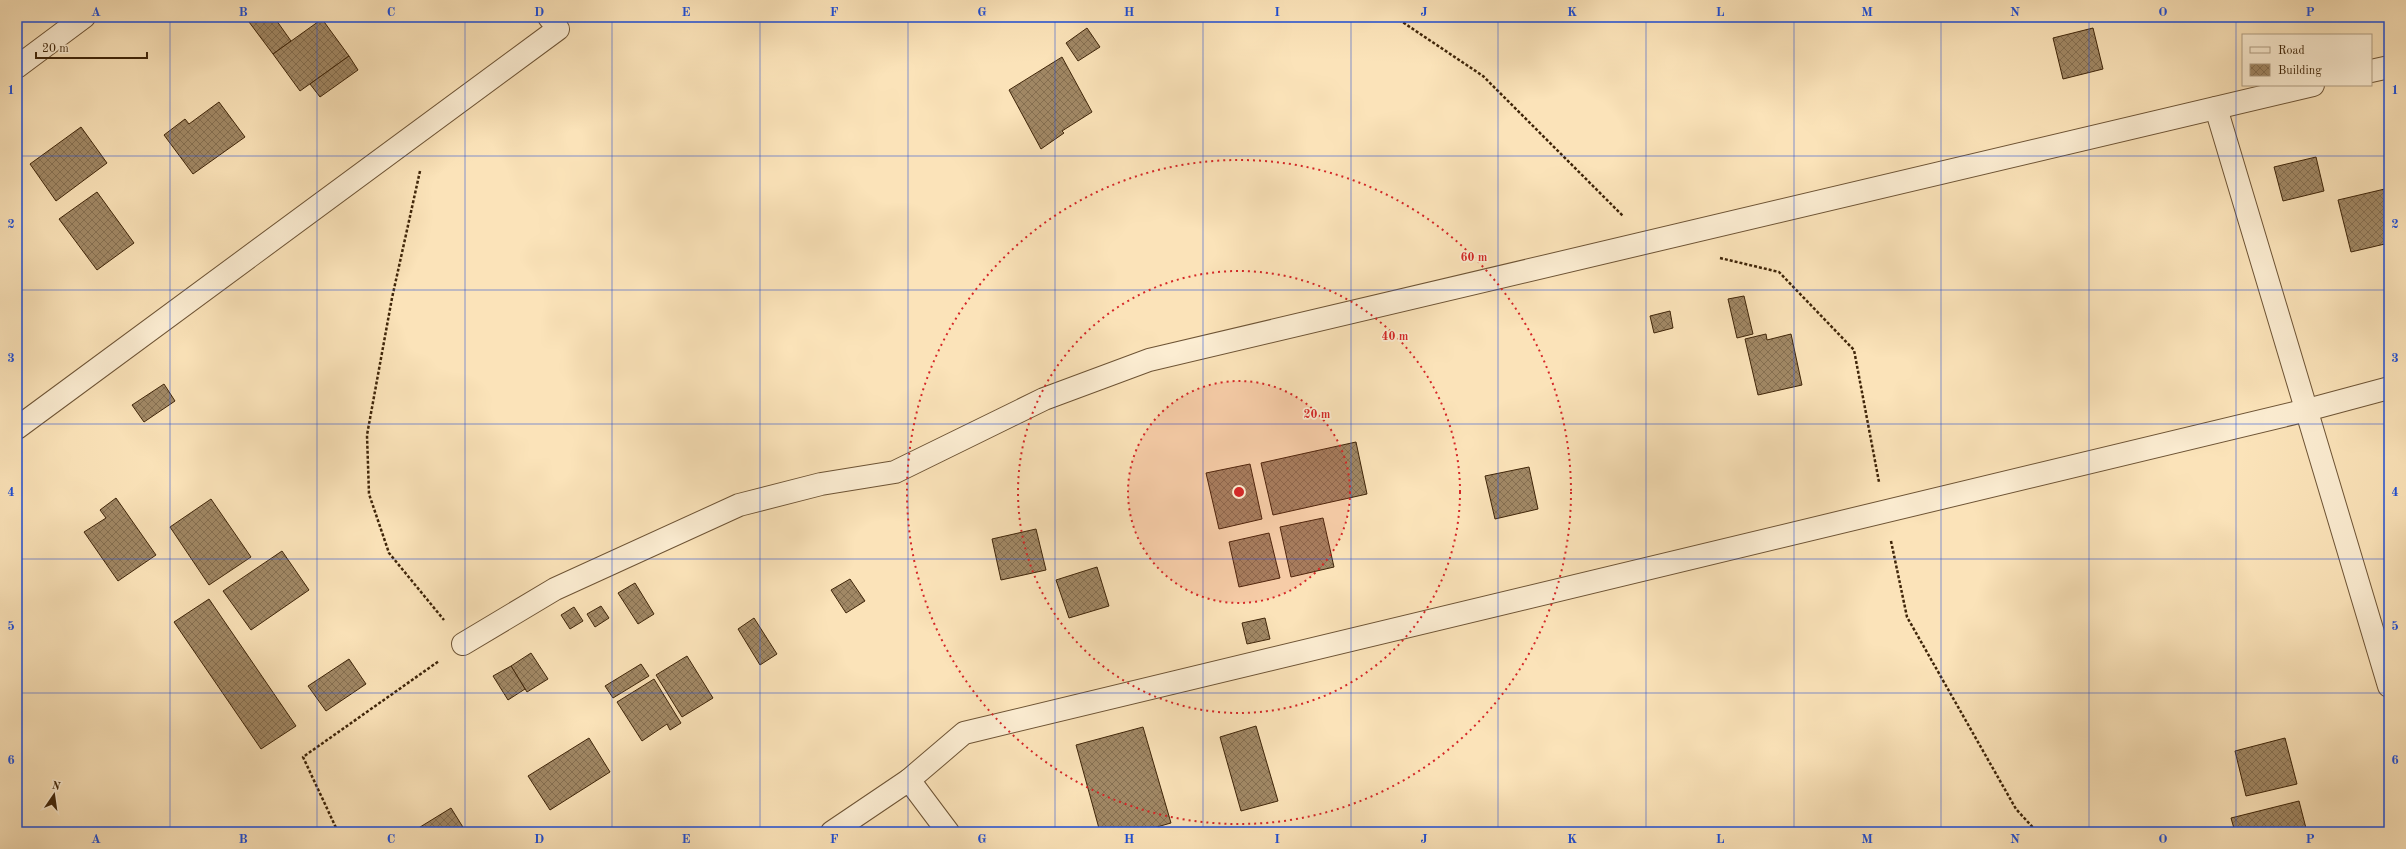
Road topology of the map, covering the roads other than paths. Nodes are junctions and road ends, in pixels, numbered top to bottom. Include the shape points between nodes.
1 (84, 17) edge
2 (549, 17) edge
3 (17, 67) edge
4 (2389, 67) edge
5 (2372, 71) edge
6 (2309, 86) edge
7 (2216, 108) junction
8 (2389, 388) edge
9 (2307, 410) junction
10 (17, 428) edge
11 (463, 644) road end
12 (2389, 686) edge
13 (909, 780) junction
14 (832, 832) edge
15 (948, 832) edge

1 - 3 street
2 - 10 street via 558,28
4 - 5 street
6 - 7 street
7 - 9 street
7 - 11 street via 1150,360 1044,399 895,472 821,484 739,505 555,589
8 - 9 street
9 - 12 street
9 - 13 street via 964,734
13 - 14 street
13 - 15 street

